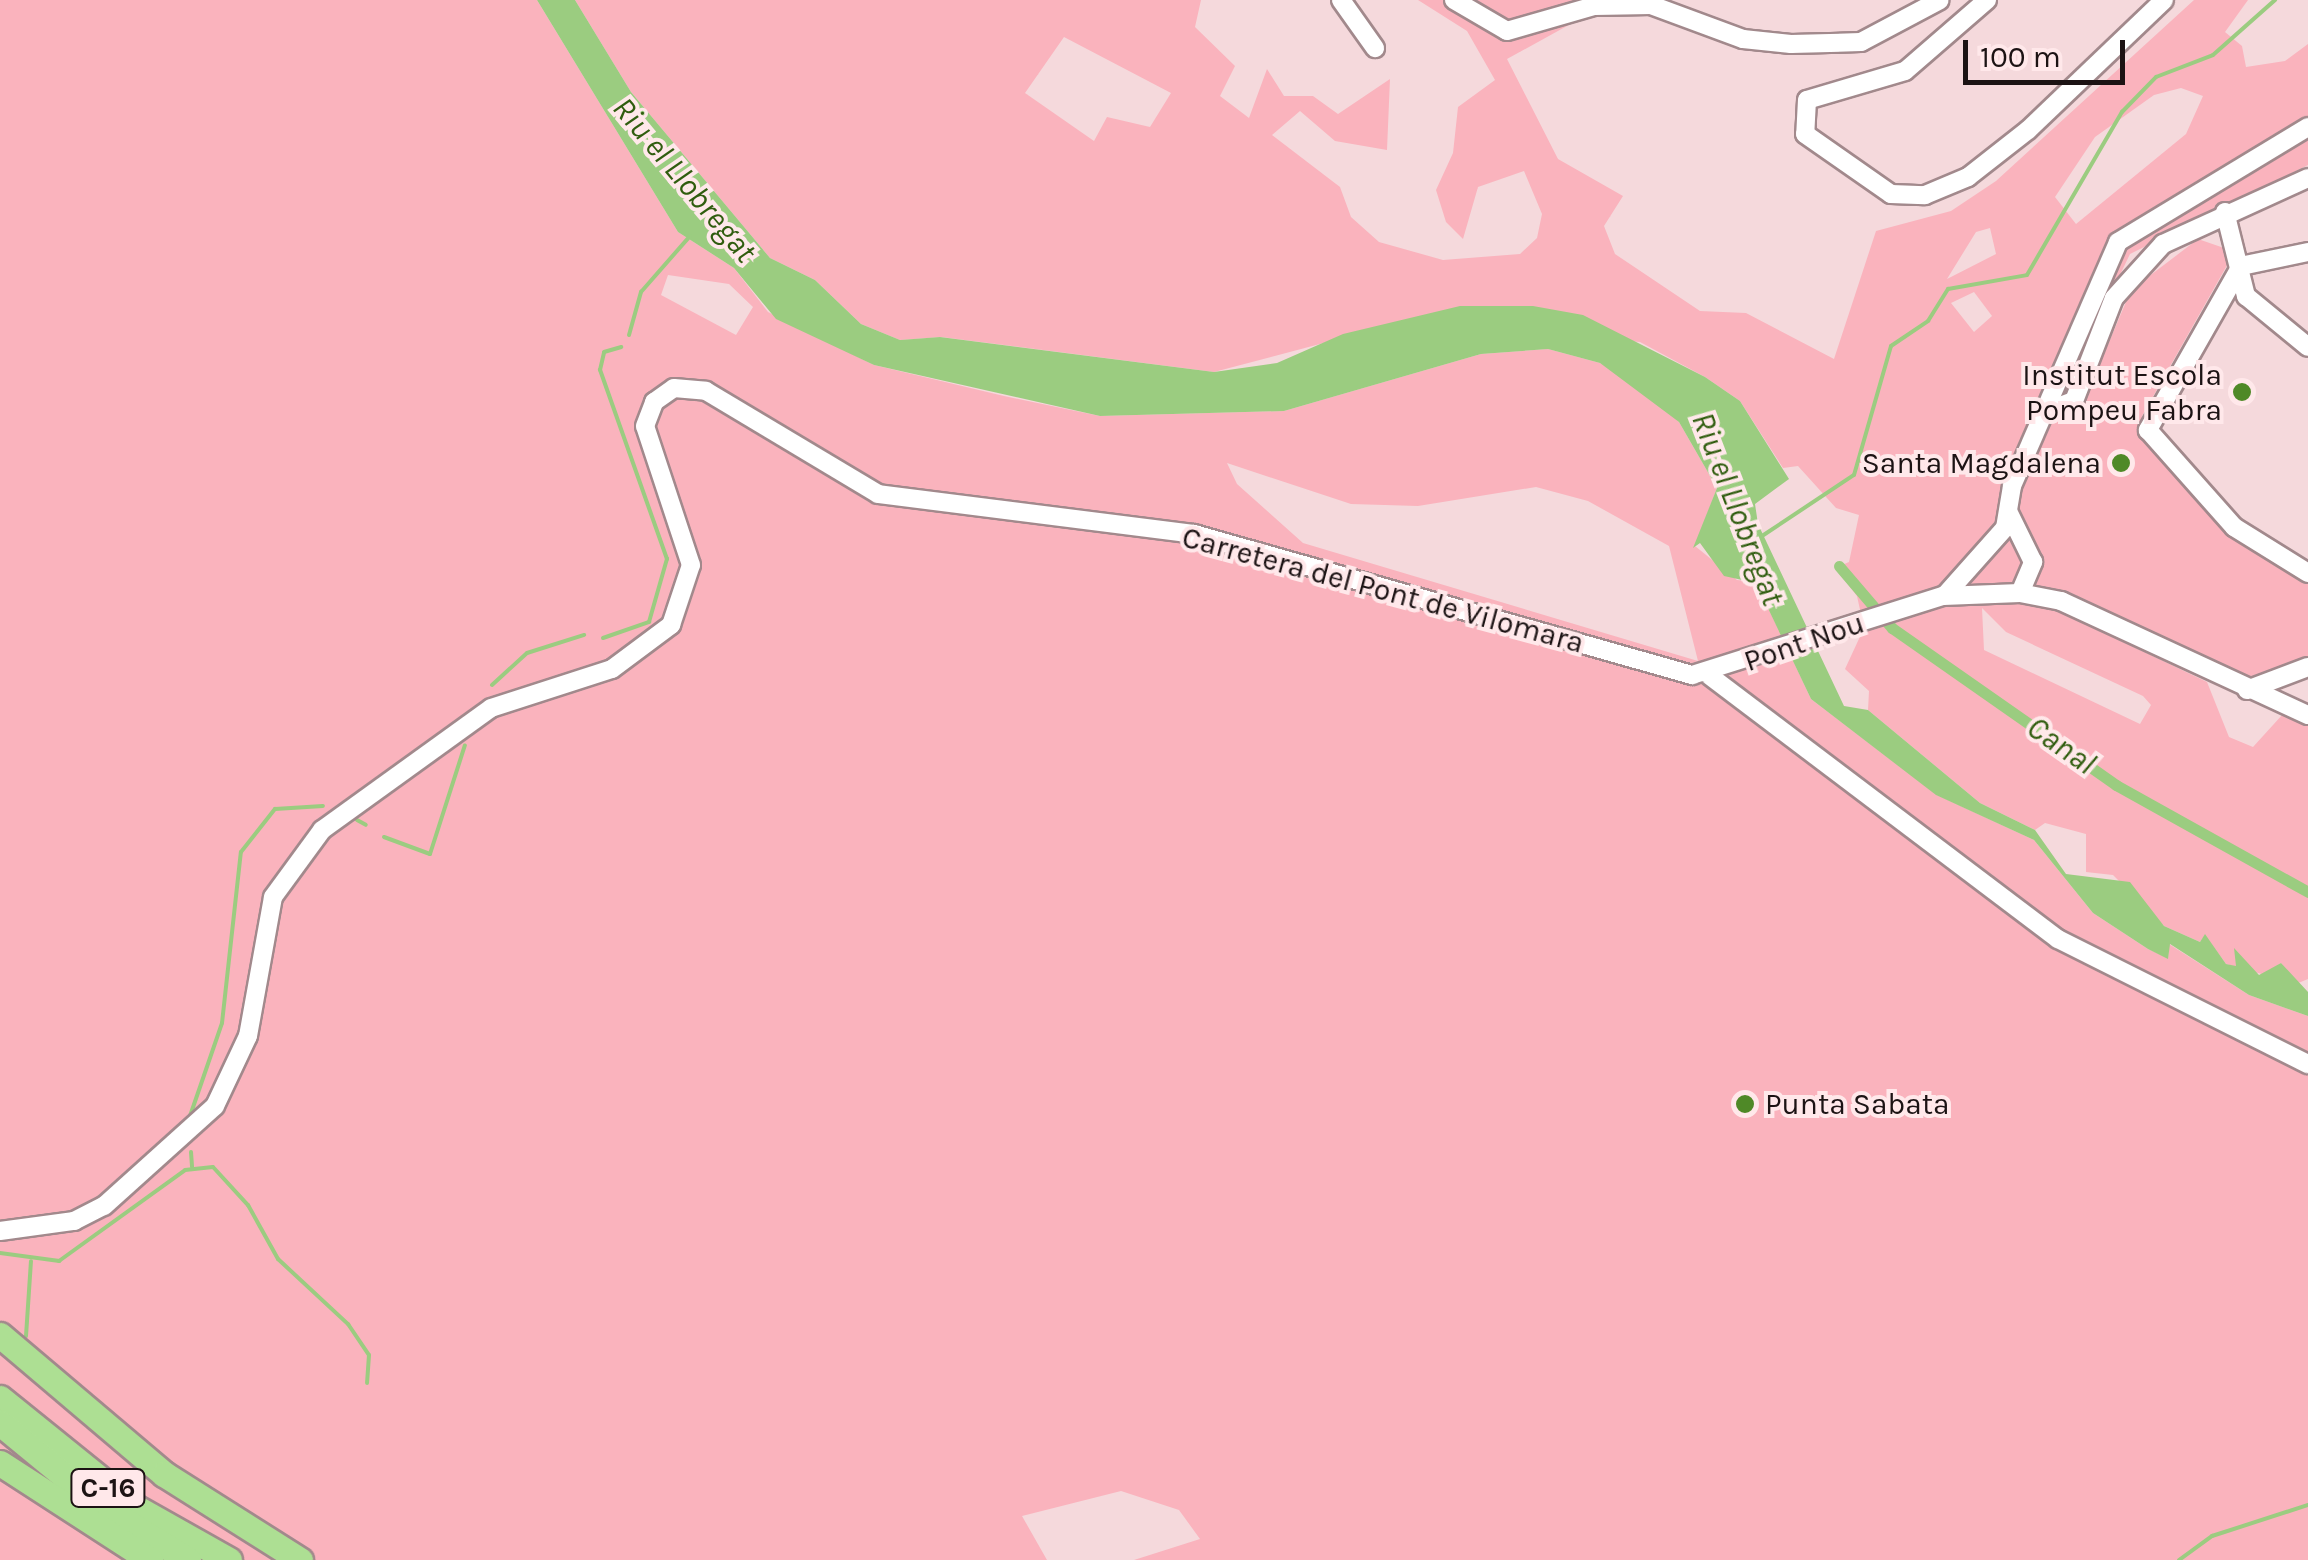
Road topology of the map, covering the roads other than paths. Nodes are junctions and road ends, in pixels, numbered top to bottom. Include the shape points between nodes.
1 (1341, 0) edge
2 (1454, 0) edge
3 (1940, 0) edge
4 (1987, 0) edge
5 (2164, 0) edge
6 (1375, 48) dead end
7 (2308, 127) edge
8 (2308, 178) edge
9 (2225, 212) junction
10 (2308, 252) edge
11 (2241, 266) junction
12 (2308, 347) edge
13 (2042, 413) junction
14 (2009, 513) junction
15 (1996, 543) junction
16 (2022, 546) junction
17 (1978, 568) junction
18 (2034, 572) junction
19 (2308, 573) edge
20 (1990, 592) junction
21 (2020, 593) junction
22 (1943, 596) junction
23 (2061, 601) junction
24 (1714, 674) junction
25 (2303, 677) edge
26 (2246, 690) junction
27 (2282, 704) junction
28 (2306, 710) edge
29 (2308, 1064) edge
30 (6, 1227) edge
31 (0, 1335) edge
32 (0, 1398) edge
33 (0, 1423) edge
34 (0, 1463) edge
35 (150, 1560) edge
36 (188, 1560) edge
37 (228, 1560) edge
38 (300, 1560) edge

1 - 6 street
2 - 3 street via 1507,31 1594,6 1651,5 1743,39 1791,44 1861,42
4 - 5 street via 1905,71 1821,91 1800,120 1815,144 1891,194 1925,196 1968,177 2028,130
7 - 13 street via 2118,242
8 - 9 street
9 - 11 street
9 - 13 street via 2137,268 2100,326 2074,401
10 - 11 street
11 - 12 street via 2246,296
11 - 19 street via 2148,430 2234,528
13 - 14 street
14 - 15 street
14 - 16 street
15 - 16 street
15 - 17 street
16 - 18 street
17 - 20 street
17 - 22 street
18 - 21 street
18 - 23 street
20 - 21 street
20 - 22 street
21 - 23 street
22 - 24 street, Pont Nou
23 - 26 street
24 - 29 street via 2058,939
24 - 30 street, Carretera del Pont de Vilomara via 1194,534 878,494 706,391 674,388 654,402 645,426 690,553 672,624 626,663 491,708 322,830 272,897 248,1036 215,1106 104,1206 74,1221
25 - 26 street
25 - 27 street
26 - 27 street
27 - 28 street
31 - 38 highway via 164,1474
32 - 37 highway, C-16 via 136,1508
33 - 36 highway, C-16 via 102,1508
34 - 35 highway

